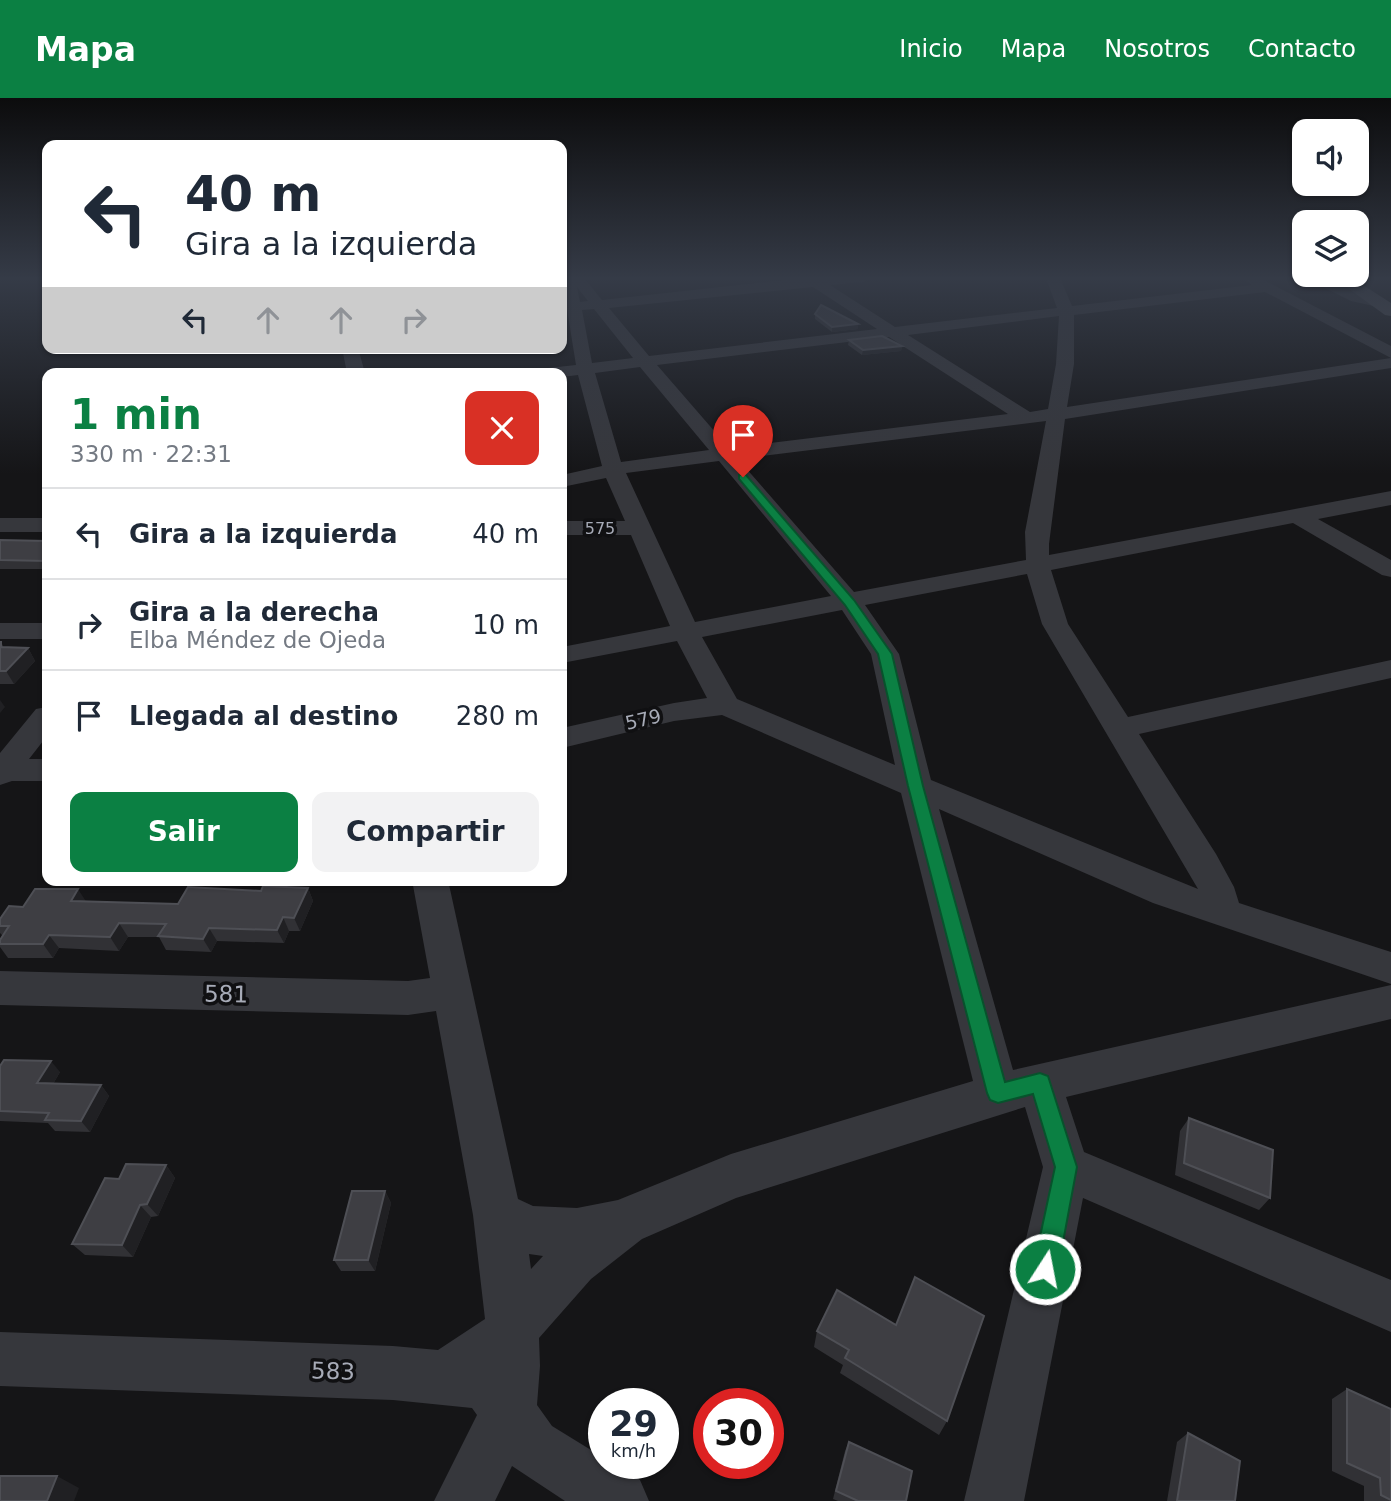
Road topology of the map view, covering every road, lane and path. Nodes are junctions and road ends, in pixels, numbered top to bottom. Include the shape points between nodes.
1 (578, 343) edge
2 (631, 343) edge
3 (801, 343) edge
4 (911, 343) edge
5 (1066, 343) edge
6 (1373, 343) edge
7 (1391, 353) edge
8 (645, 361) junction
9 (1391, 363) edge
10 (585, 368) junction
11 (567, 370) edge
12 (1057, 414) junction
13 (1025, 416) junction
14 (724, 456) junction
15 (613, 469) junction
16 (567, 480) edge
17 (1391, 498) edge
18 (1297, 516) junction
19 (0, 525) edge
20 (42, 525) edge
21 (567, 528) edge
22 (638, 528) junction
23 (1038, 565) junction
24 (1391, 570) edge
25 (850, 603) junction
26 (0, 631) edge
27 (42, 631) edge
28 (686, 632) junction
29 (567, 654) edge
30 (1391, 669) edge
31 (725, 705) junction
32 (42, 722) edge
33 (1118, 729) junction
34 (567, 737) edge
35 (42, 770) edge
36 (1, 771) edge
37 (916, 786) junction
38 (431, 886) edge
39 (1223, 914) junction
40 (1391, 968) edge
41 (0, 988) edge
42 (451, 992) junction
43 (1391, 1002) edge
44 (1019, 1088) junction
45 (1066, 1167) junction
46 (497, 1215) junction
47 (625, 1222) junction
48 (1391, 1306) edge
49 (512, 1329) junction
50 (0, 1359) edge
51 (447, 1376) junction
52 (508, 1414) junction
53 (464, 1501) edge
54 (619, 1501) edge
55 (994, 1501) edge

1 - 10 street
2 - 8 street
3 - 8 street
4 - 13 street
5 - 12 street
6 - 7 street
8 - 10 street
8 - 14 street
9 - 12 street
10 - 11 street
10 - 15 street
12 - 13 street
12 - 23 street via 1037,532
13 - 14 street
14 - 15 street
14 - 25 street
15 - 16 street
15 - 22 street
17 - 18 street
18 - 23 street
18 - 24 street
19 - 20 street
21 - 22 street, 575
22 - 28 street
23 - 25 street
23 - 33 street via 1055,624
25 - 28 street
25 - 37 street via 885,654
26 - 27 street
28 - 29 street
28 - 31 street
30 - 33 street
31 - 34 street, 579
31 - 37 street
32 - 36 street
33 - 39 street via 1203,863
35 - 36 street
37 - 39 street
37 - 44 street
38 - 42 street
39 - 40 street
41 - 42 street, 581 via 408,998
42 - 46 street
43 - 44 street
44 - 45 street
44 - 47 street via 730,1177
45 - 48 street
45 - 55 street
46 - 47 street via 532,1231 577,1233
46 - 49 street
47 - 49 street via 573,1261
49 - 51 street via 500,1342
49 - 52 street
50 - 51 street, 583
51 - 52 street, 583 via 491,1388
52 - 53 street
52 - 54 street, 583 via 532,1446

